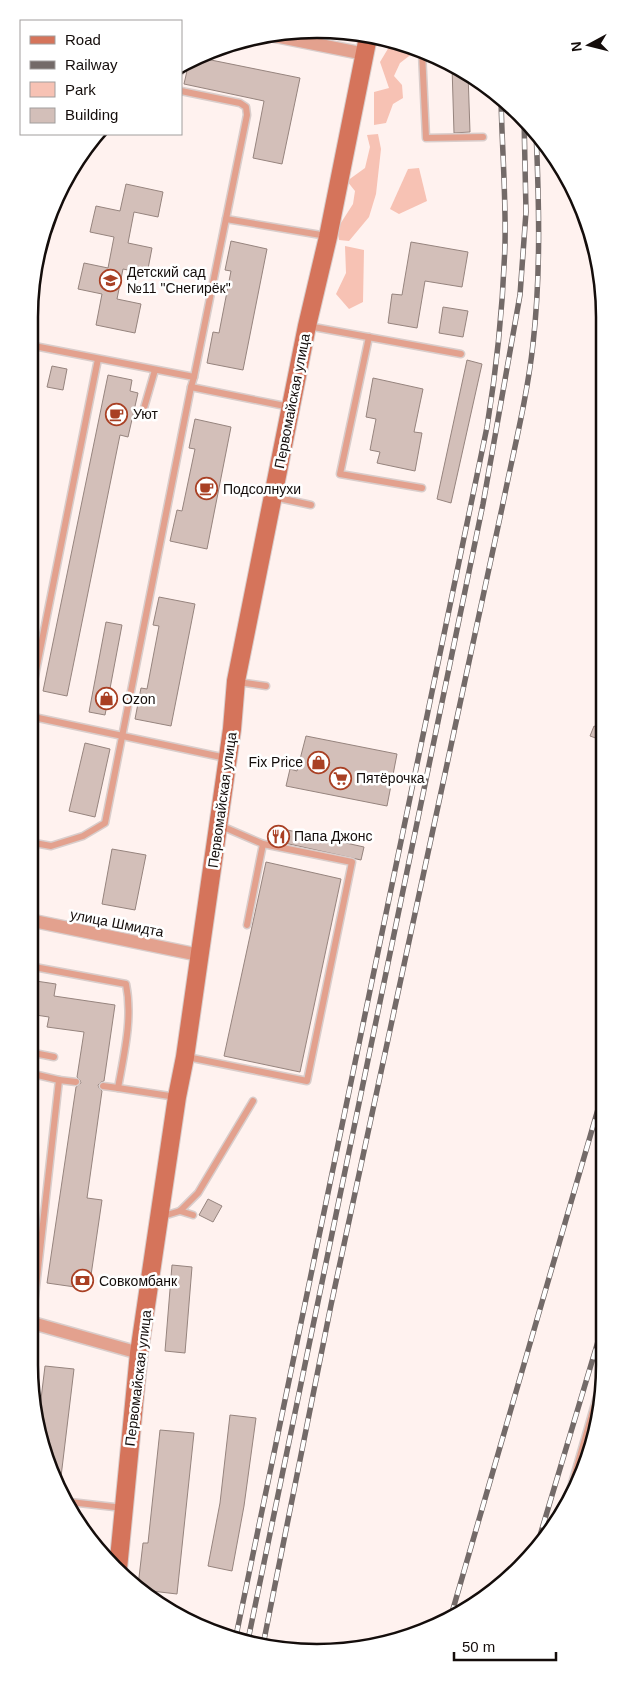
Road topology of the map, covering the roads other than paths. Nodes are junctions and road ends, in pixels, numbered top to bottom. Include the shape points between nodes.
1 (298, 38) edge
2 (366, 46) edge
3 (422, 58) edge
4 (182, 92) edge
5 (483, 137) dead end
6 (226, 219) junction
7 (328, 237) junction
8 (307, 326) junction
9 (369, 337) junction
10 (38, 347) edge
11 (461, 354) dead end
12 (98, 359) junction
13 (155, 370) junction
14 (194, 377) junction
15 (191, 387) junction
16 (144, 408) dead end
17 (292, 408) junction
18 (422, 488) dead end
19 (272, 497) junction
20 (311, 506) dead end
21 (38, 661) edge
22 (236, 681) junction
23 (266, 686) dead end
24 (38, 718) edge
25 (123, 736) junction
26 (227, 758) junction
27 (218, 825) junction
28 (38, 844) edge
29 (263, 844) junction
30 (38, 922) edge
31 (247, 925) dead end
32 (199, 955) junction
33 (38, 968) edge
34 (38, 1054) edge
35 (54, 1057) dead end
36 (185, 1057) junction
37 (38, 1075) edge
38 (59, 1080) junction
39 (76, 1082) dead end
40 (103, 1086) dead end
41 (118, 1088) junction
42 (177, 1097) junction
43 (253, 1101) dead end
44 (180, 1211) junction
45 (193, 1216) dead end
46 (159, 1218) junction
47 (38, 1256) edge
48 (38, 1325) edge
49 (139, 1353) junction
50 (592, 1415) edge
51 (576, 1469) edge
52 (74, 1502) edge
53 (124, 1509) junction
54 (119, 1563) edge

1 - 2 street
2 - 7 main road, Первомайская улица
3 - 5 lane via 426,138
4 - 6 lane via 240,103 246,107
6 - 7 lane
6 - 14 lane
7 - 8 main road, Первомайская улица
8 - 9 lane
8 - 17 main road, Первомайская улица
9 - 11 lane
9 - 18 lane via 340,474
10 - 12 lane
12 - 13 lane
12 - 21 lane
13 - 14 lane
13 - 16 lane
14 - 15 lane
15 - 17 lane
15 - 25 lane
17 - 19 main road, Первомайская улица
19 - 20 lane
19 - 22 main road, Первомайская улица
22 - 23 lane
22 - 26 main road, Первомайская улица
24 - 25 lane
25 - 26 lane
25 - 28 lane via 105,824 83,836 51,846
26 - 27 main road, Первомайская улица
27 - 29 lane
27 - 32 main road, Первомайская улица
29 - 31 lane
29 - 36 lane via 352,862 307,1081
30 - 32 street, улица Шмидта
32 - 36 main road, Первомайская улица
33 - 41 lane via 126,984 130,1002
34 - 35 lane
36 - 42 main road, Первомайская улица
37 - 38 lane
38 - 39 lane
38 - 47 lane
40 - 41 lane
41 - 42 lane
42 - 46 main road, Первомайская улица
43 - 44 lane via 198,1193
44 - 45 lane
44 - 46 lane
46 - 49 main road, Первомайская улица
48 - 49 street
49 - 53 main road, Первомайская улица
50 - 51 lane
52 - 53 lane
53 - 54 main road, Первомайская улица

